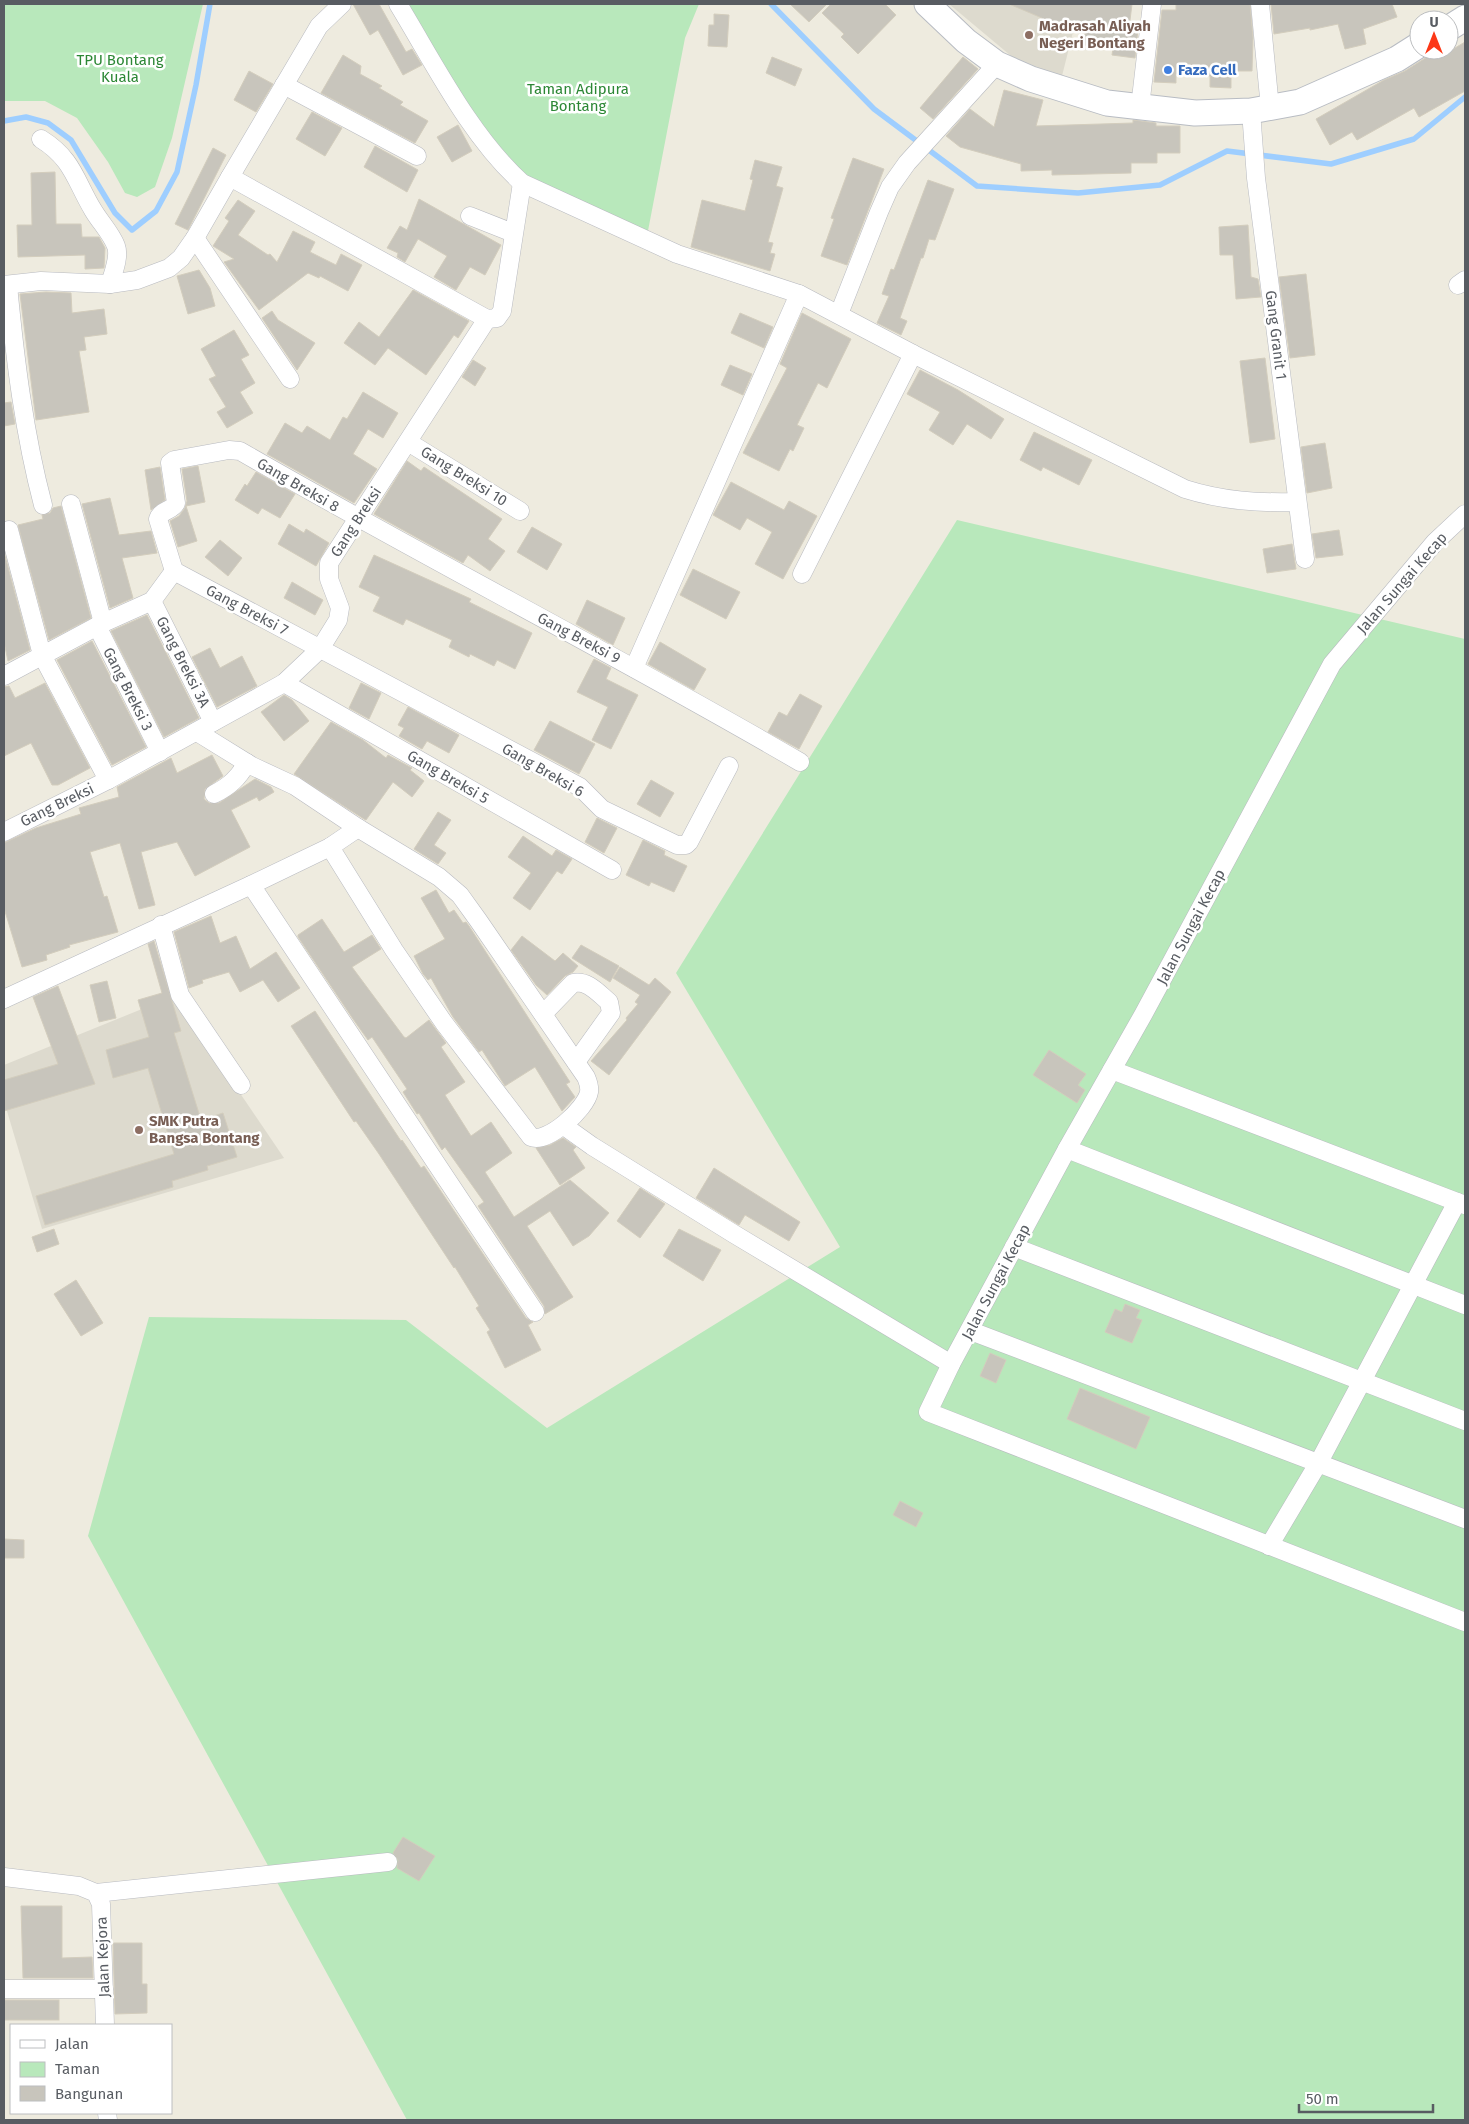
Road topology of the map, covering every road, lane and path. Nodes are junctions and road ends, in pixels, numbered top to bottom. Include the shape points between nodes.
1 (342, 4) edge
2 (398, 4) edge
3 (927, 4) edge
4 (1152, 4) edge
5 (1260, 4) edge
6 (1409, 51) edge
7 (996, 64) junction
8 (284, 85) junction
9 (1140, 107) junction
10 (1260, 110) junction
11 (41, 139) dead end
12 (418, 156) dead end
13 (230, 177) junction
14 (522, 183) junction
15 (470, 216) dead end
16 (513, 233) junction
17 (196, 238) junction
18 (110, 284) junction
19 (6, 285) edge
20 (799, 294) junction
21 (839, 314) junction
22 (487, 319) junction
23 (914, 354) junction
24 (10, 364) edge
25 (290, 379) dead end
26 (408, 442) junction
27 (1296, 502) junction
28 (71, 504) dead end
29 (43, 505) dead end
30 (520, 511) dead end
31 (1465, 514) edge
32 (357, 519) junction
33 (9, 530) dead end
34 (1305, 559) dead end
35 (174, 570) junction
36 (802, 574) dead end
37 (152, 601) junction
38 (100, 625) junction
39 (320, 649) junction
40 (42, 655) junction
41 (634, 668) junction
42 (4, 676) edge
43 (284, 683) junction
44 (213, 722) junction
45 (197, 732) junction
46 (160, 752) junction
47 (800, 762) dead end
48 (248, 763) junction
49 (729, 766) dead end
50 (108, 780) junction
51 (214, 794) dead end
52 (358, 828) junction
53 (4, 832) edge
54 (330, 847) junction
55 (612, 870) dead end
56 (251, 885) junction
57 (161, 925) junction
58 (4, 999) edge
59 (543, 1014) junction
60 (576, 1062) junction
61 (1112, 1070) junction
62 (241, 1085) dead end
63 (564, 1126) junction
64 (1067, 1149) junction
65 (1461, 1203) edge
66 (1014, 1247) junction
67 (1415, 1284) junction
68 (1465, 1305) edge
69 (535, 1312) dead end
70 (970, 1331) junction
71 (951, 1364) junction
72 (1362, 1381) junction
73 (1465, 1421) edge
74 (1319, 1462) junction
75 (1465, 1519) edge
76 (1269, 1546) junction
77 (1465, 1622) edge
78 (388, 1862) dead end
79 (4, 1877) edge
80 (96, 1893) junction
81 (4, 1988) edge
82 (104, 1989) junction
83 (105, 2024) edge

1 - 8 street via 319,26
2 - 14 street via 472,123
3 - 7 street
4 - 9 street
5 - 10 street, Gang Granit 1
6 - 10 street via 1300,102
7 - 9 street via 1086,97
7 - 21 street via 907,163 890,187
8 - 12 street
8 - 13 street
9 - 10 street via 1195,113
10 - 27 street, Gang Granit 1 via 1254,136 1256,178
11 - 18 street via 66,159 117,247
13 - 17 street
13 - 22 street
14 - 16 street, Gang Breksi
14 - 20 street via 677,254
15 - 16 street
16 - 22 street, Gang Breksi via 502,311 497,318
17 - 18 street via 169,268 138,280
17 - 25 street
18 - 19 street via 41,282
19 - 24 street
20 - 21 street
20 - 41 street
21 - 23 street
22 - 26 street, Gang Breksi
23 - 27 street via 1185,489 1234,501
23 - 36 street
24 - 29 street
26 - 30 street, Gang Breksi 10
26 - 32 street, Gang Breksi
27 - 34 street, Gang Granit 1
28 - 38 street, Gang Breksi 3
31 - 61 street, Jalan Sungai Kecap via 1435,542 1332,664
32 - 35 street, Gang Breksi 8 via 240,451 174,460 170,463 176,503 158,520
32 - 39 street, Gang Breksi via 329,563 329,580 340,608 338,620
32 - 41 street, Gang Breksi 9
33 - 40 street
35 - 37 street
35 - 39 street, Gang Breksi 7
37 - 38 street
37 - 44 street, Gang Breksi 3A
38 - 40 street
38 - 46 street, Gang Breksi 3
39 - 43 street, Gang Breksi
39 - 49 street, Gang Breksi 6 via 580,787 602,809 676,845 689,842
40 - 42 street
40 - 50 street
41 - 47 street, Gang Breksi 9
43 - 44 street, Gang Breksi
43 - 55 street, Gang Breksi 5
44 - 45 street, Gang Breksi
45 - 46 street, Gang Breksi
45 - 48 street
46 - 50 street, Gang Breksi
48 - 51 street via 232,783
48 - 52 street via 295,786
50 - 53 street, Gang Breksi
52 - 54 street
52 - 59 street via 439,877 460,895
54 - 56 street
54 - 63 street via 444,1023 531,1137 539,1139
56 - 57 street
56 - 69 street
57 - 58 street
57 - 62 street via 180,995
59 - 60 street
59 - 60 street via 573,982 585,982 609,1002 611,1013
60 - 63 street via 590,1086 589,1094
61 - 64 street, Jalan Sungai Kecap
61 - 65 street
63 - 71 street via 734,1234
64 - 66 street, Jalan Sungai Kecap
64 - 67 street
65 - 67 street
66 - 70 street, Jalan Sungai Kecap
66 - 72 street
67 - 68 street
67 - 72 street
70 - 71 street, Jalan Sungai Kecap
70 - 74 street
71 - 76 street, Jalan Sungai Kecap via 928,1412
72 - 73 street
72 - 74 street
74 - 75 street
74 - 76 street
76 - 77 street
78 - 80 street
79 - 80 street via 79,1886
80 - 82 street, Jalan Kejora via 101,1904
81 - 82 street
82 - 83 street, Jalan Kejora

